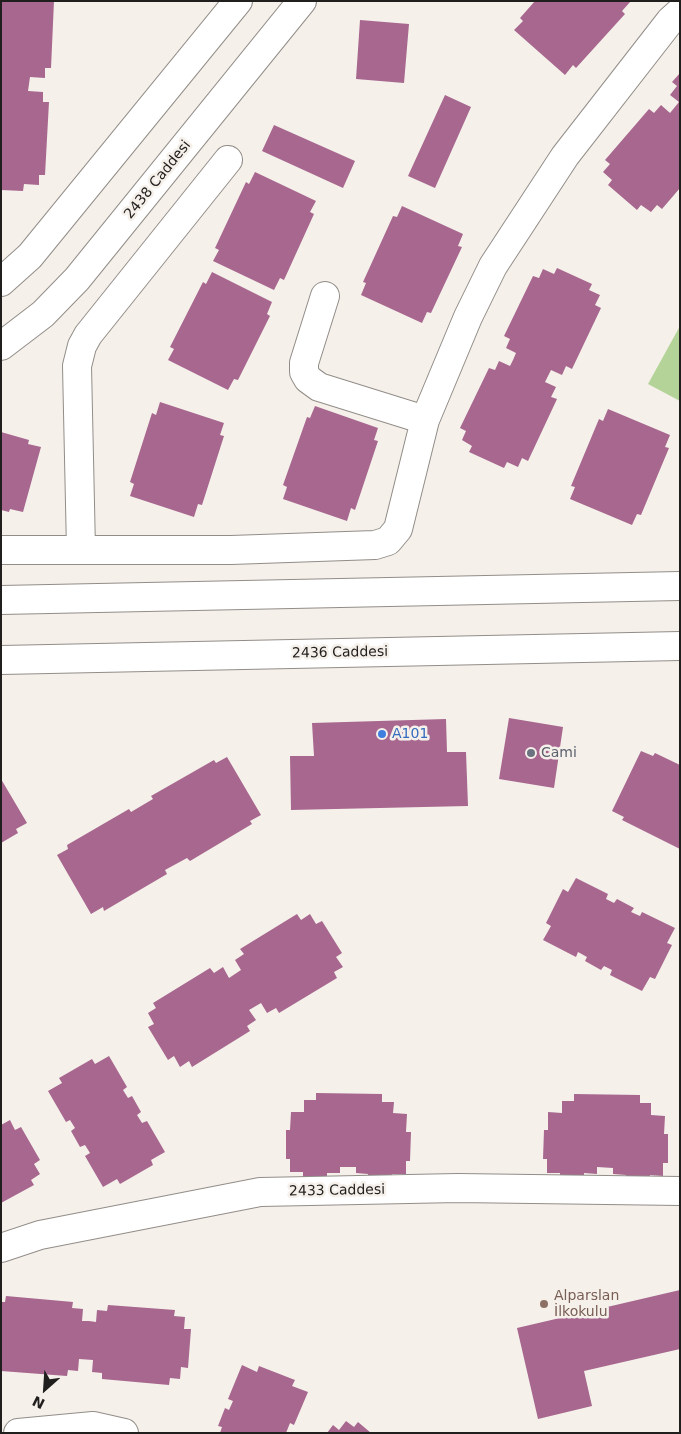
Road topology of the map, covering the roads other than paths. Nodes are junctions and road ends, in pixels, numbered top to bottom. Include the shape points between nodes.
1 (238, 1) edge
2 (302, 1) edge
3 (680, 12) edge
4 (228, 160) dead end
5 (1, 282) edge
6 (325, 296) dead end
7 (1, 346) edge
8 (425, 420) junction
9 (1, 550) edge
10 (81, 550) junction
11 (680, 586) edge
12 (1, 600) edge
13 (680, 646) edge
14 (1, 660) edge
15 (680, 1191) edge
16 (1, 1248) edge
17 (93, 1430) edge
18 (18, 1433) edge
19 (124, 1433) edge

1 - 5 street via 30,256
2 - 7 street, 2438 Caddesi via 77,279 43,314
3 - 8 street via 565,156 493,266 468,316
4 - 10 street via 82,346 77,366
6 - 8 street via 304,363 308,378 319,388
8 - 10 street via 398,529 382,544 231,550
9 - 10 street
11 - 12 street
13 - 14 street, 2436 Caddesi
15 - 16 street, 2433 Caddesi via 458,1188 260,1192 40,1235
17 - 18 street
17 - 19 street

